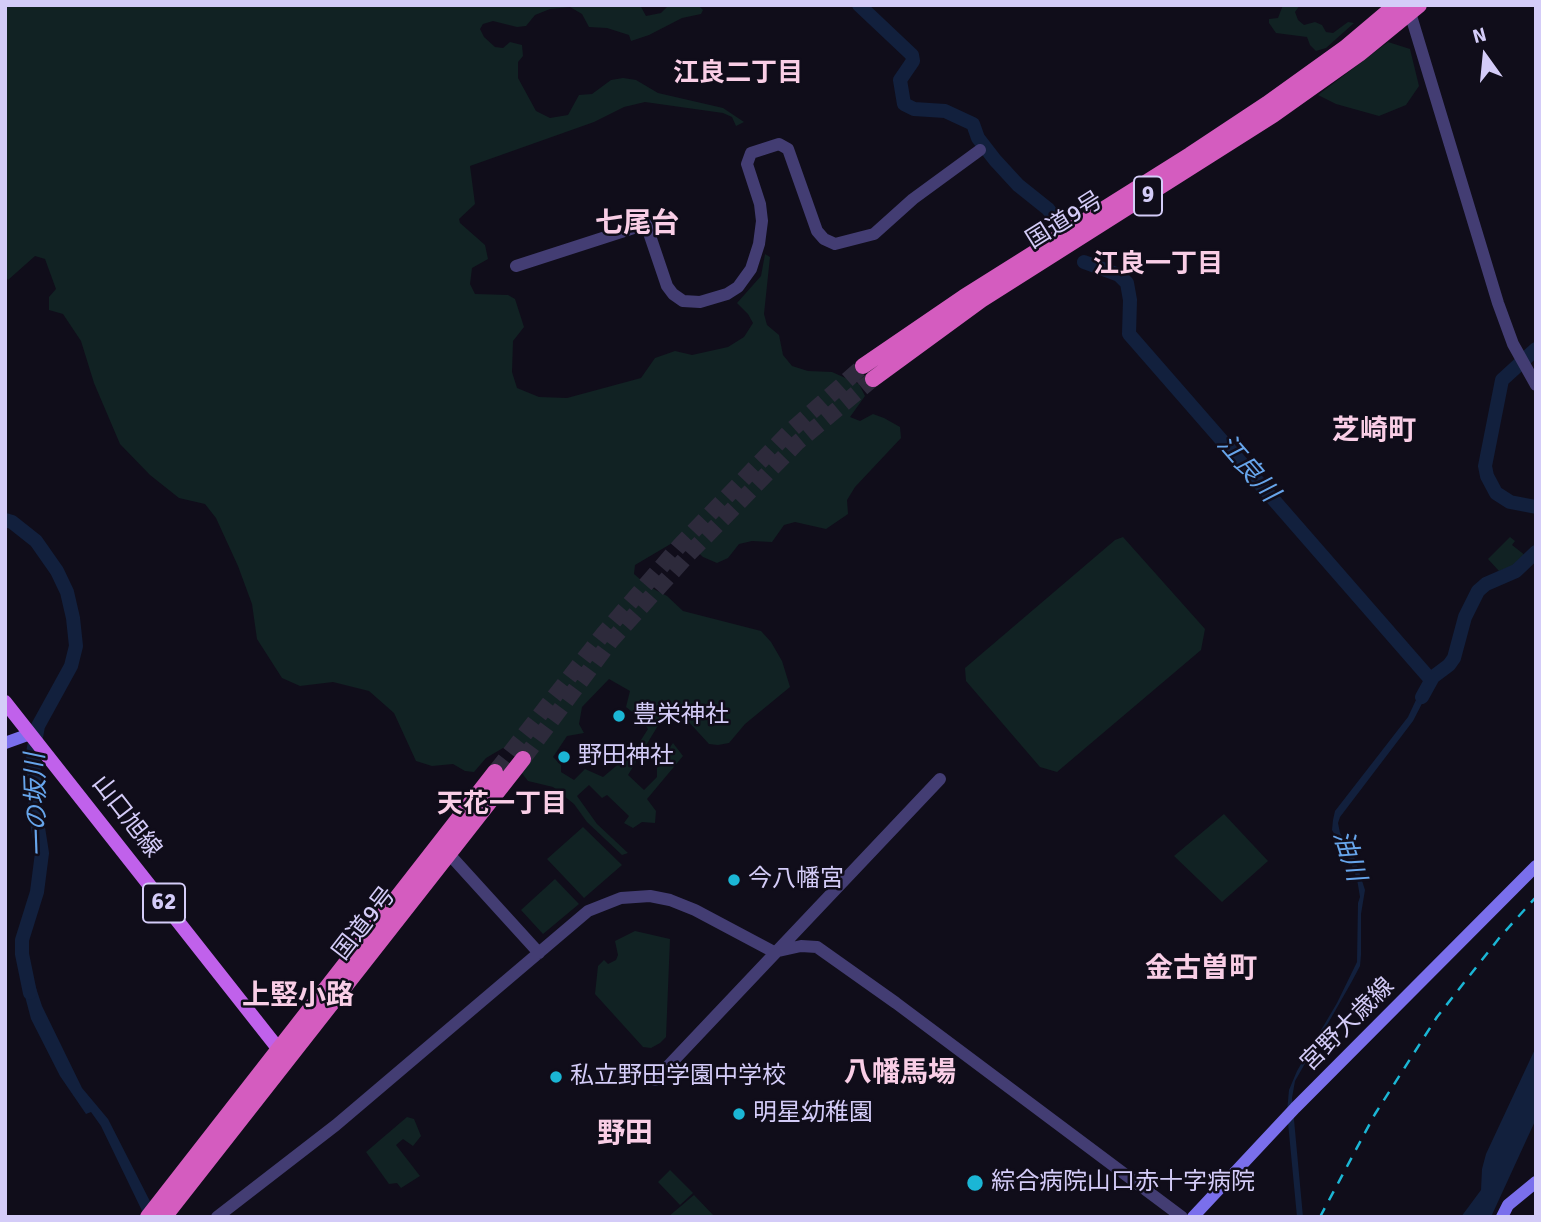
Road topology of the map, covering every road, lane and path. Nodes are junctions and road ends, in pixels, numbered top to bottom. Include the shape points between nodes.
1 (1408, 7) edge
2 (981, 150) dead end
3 (516, 266) dead end
4 (868, 372) tunnel mouth
5 (1536, 385) edge
6 (5, 702) edge
7 (30, 734) junction
8 (5, 744) edge
9 (523, 759) tunnel mouth
10 (495, 772) tunnel mouth
11 (940, 779) dead end
12 (449, 854) junction
13 (1536, 866) edge
14 (774, 952) junction
15 (539, 953) junction
16 (283, 1054) junction
17 (655, 1080) dead end
18 (1536, 1182) edge
19 (156, 1213) edge
20 (217, 1217) edge
21 (1182, 1217) edge
22 (1193, 1217) edge
23 (1502, 1217) edge

1 - 4 highway, 国道9号 / 9 via 1190,155 954,304
1 - 5 street via 1497,303
2 - 3 street via 874,234 835,244 817,231 788,149 779,144 751,153 747,164 762,221 751,269 738,288 700,302 683,301 667,286 646,224
6 - 7 main road, 山口旭線 / 62
7 - 8 main road
7 - 16 main road, 山口旭線 / 62
9 - 12 highway, 国道9号
10 - 16 highway, 国道9号
11 - 14 street
12 - 15 street
12 - 16 highway, 国道9号
13 - 22 main road, 宮野大歳線
14 - 15 street via 695,910 650,896 605,902
14 - 17 street
14 - 21 street via 817,947
15 - 20 street via 345,1118
16 - 19 highway, 国道9号
18 - 23 main road via 1508,1205

